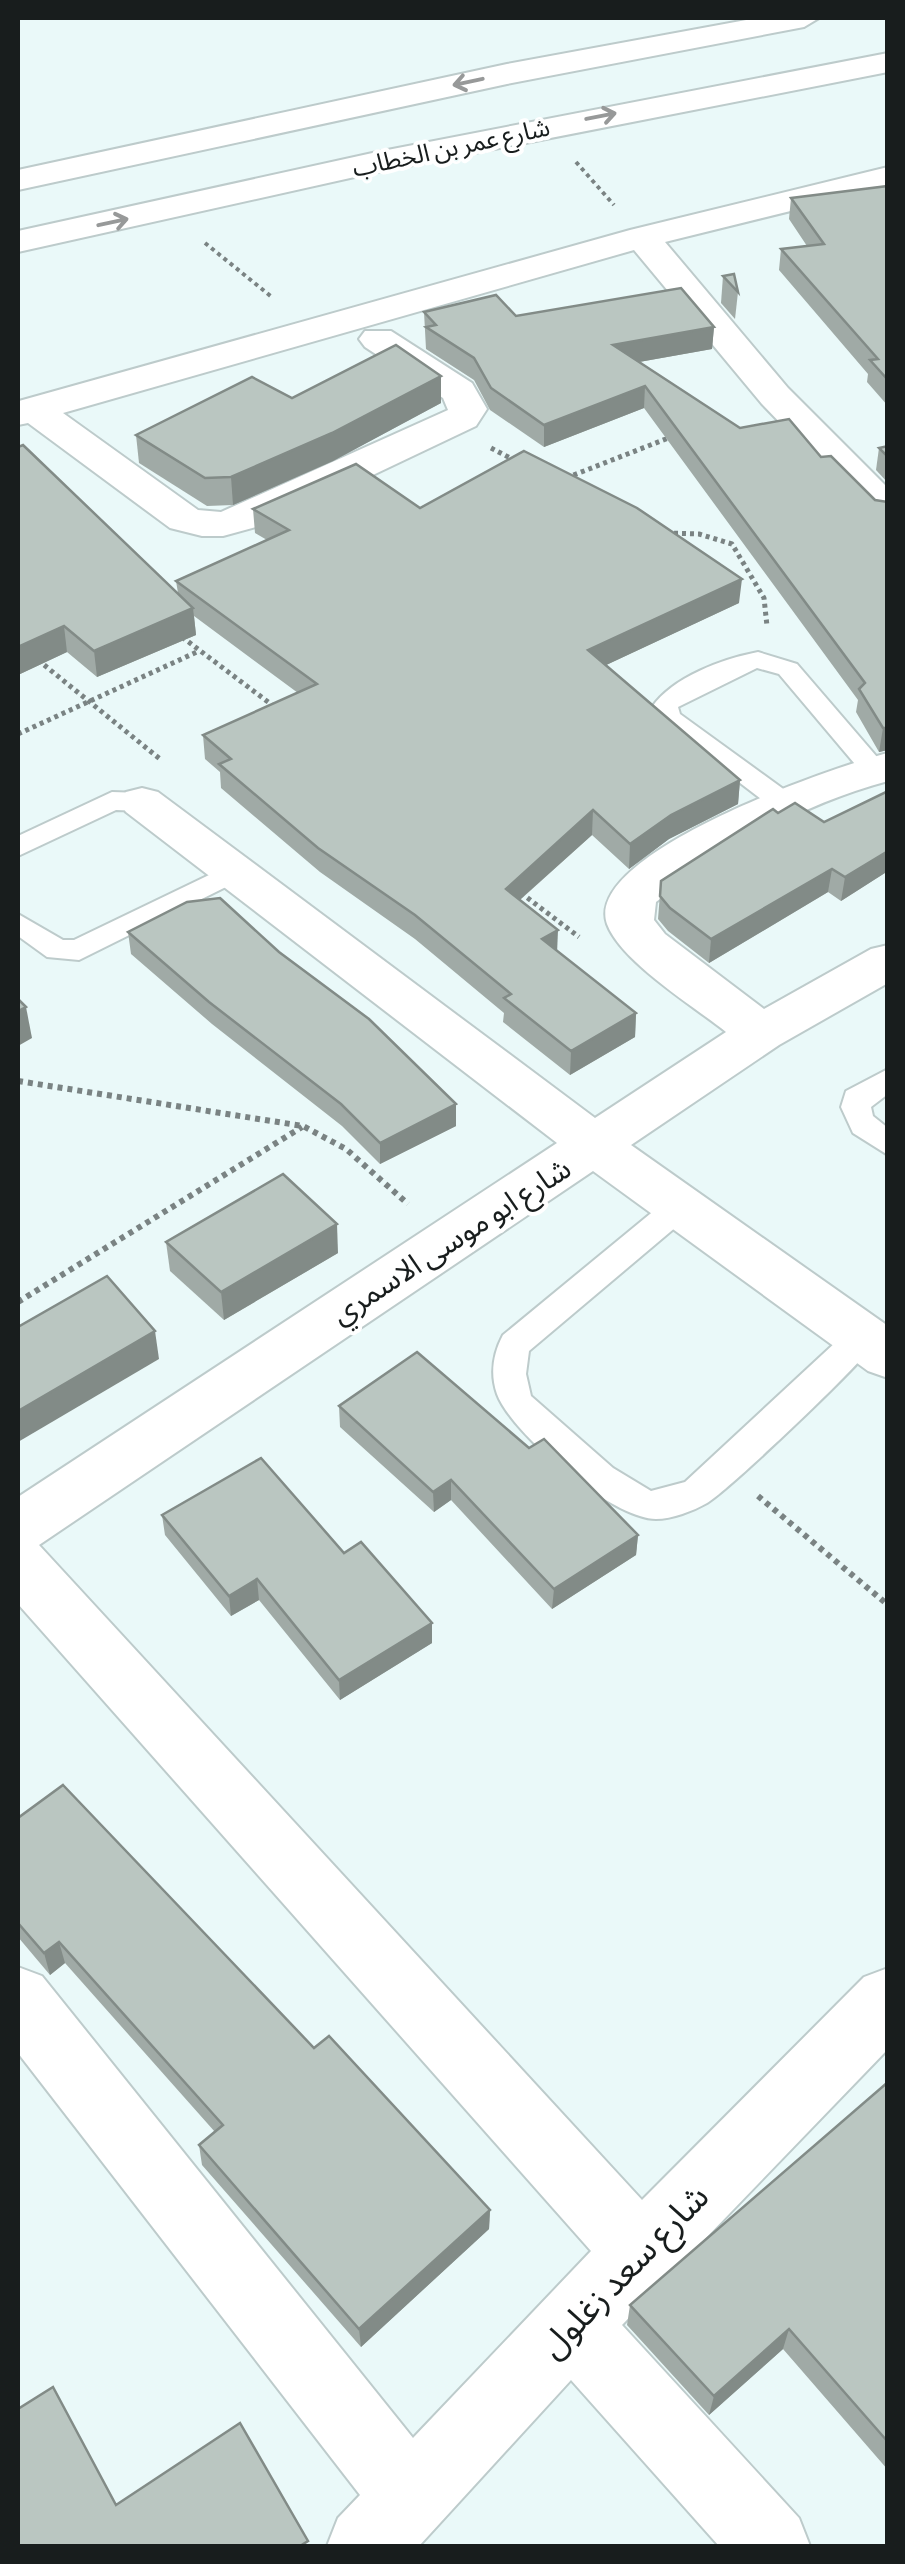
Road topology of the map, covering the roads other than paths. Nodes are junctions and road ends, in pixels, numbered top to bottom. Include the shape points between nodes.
1 (804, 18) edge
2 (888, 62) edge
3 (888, 177) edge
4 (18, 180) edge
5 (642, 237) junction
6 (18, 242) edge
7 (333, 327) junction
8 (25, 411) edge
9 (888, 512) edge
10 (881, 769) edge
11 (142, 802) joint
12 (783, 802) junction
13 (18, 848) edge
14 (234, 872) junction
15 (18, 922) edge
16 (882, 972) edge
17 (761, 1032) junction
18 (888, 1079) edge
19 (888, 1144) edge
20 (594, 1146) junction
21 (678, 1208) junction
22 (875, 1347) edge
23 (18, 1528) edge
24 (18, 1563) edge
25 (18, 2000) edge
26 (888, 2000) edge
27 (641, 2253) junction
28 (571, 2324) junction
29 (390, 2523) edge
30 (771, 2546) edge

1 -> 4 street, شارع عمر بن الخطاب via 507,74
6 -> 2 street, شارع عمر بن الخطاب via 546,126
3 - 5 street
5 - 7 street
5 - 9 street via 775,396
7 - 8 street
7 - 8 street via 459,392 468,410 450,427 223,524 184,519
10 - 12 street
10 - 12 lane via 788,669 758,660 742,663 672,696 668,718
11 - 13 lane via 112,800
11 - 14 street
12 - 17 street via 716,836 633,896 630,922 648,945
14 - 15 lane via 79,950 58,950
14 - 20 street
16 - 17 street, شارع ابو موسى الاسمري
17 - 20 street, شارع ابو موسى الاسمري
18 - 19 lane via 858,1099 854,1111
20 - 21 street
20 - 23 street, شارع ابو موسى الاسمري
21 - 22 street
21 - 22 lane via 515,1344 508,1364 518,1404 628,1498 651,1505 697,1492
24 - 27 street
25 - 29 street
26 - 27 street, شارع سعد زغلول
27 - 28 street, شارع سعد زغلول
28 - 29 street, شارع سعد زغلول
28 - 30 street

